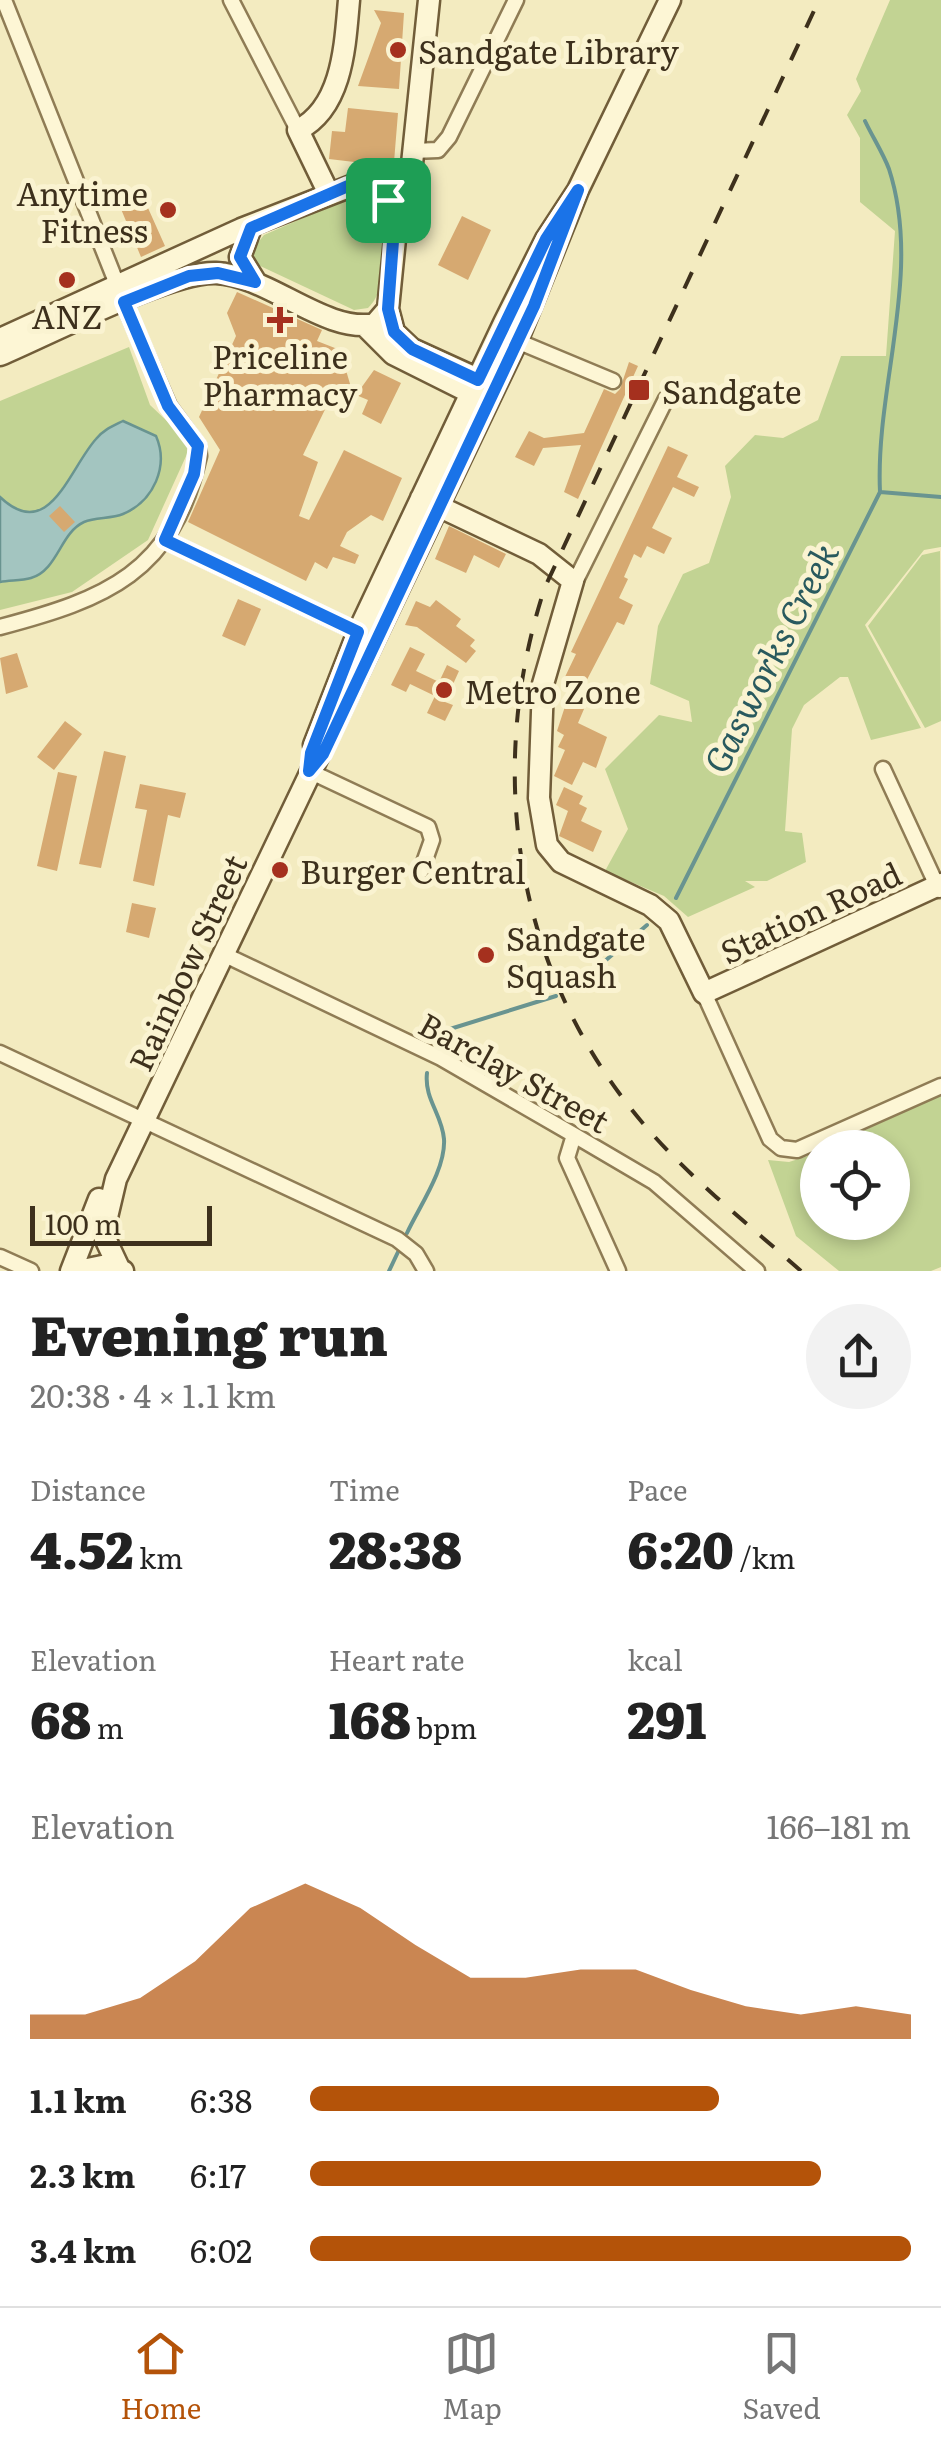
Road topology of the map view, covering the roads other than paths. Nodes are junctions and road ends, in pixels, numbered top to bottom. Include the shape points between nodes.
1 (4, 0) edge
2 (230, 0) edge
3 (348, 0) edge
4 (428, 0) edge
5 (516, 0) edge
6 (670, 0) edge
7 (298, 130) junction
8 (413, 150) junction
9 (578, 190) junction
10 (329, 194) junction
11 (388, 200) junction
12 (251, 228) junction
13 (255, 282) junction
14 (121, 294) junction
15 (388, 309) junction
16 (365, 326) junction
17 (0, 338) edge
18 (518, 341) junction
19 (0, 355) edge
20 (441, 378) junction
21 (613, 381) dead end
22 (483, 391) junction
23 (666, 399) dead end
24 (441, 458) junction
25 (430, 502) junction
26 (165, 540) junction
27 (574, 584) junction
28 (0, 627) edge
29 (367, 636) junction
30 (882, 769) dead end
31 (309, 771) junction
32 (421, 871) dead end
33 (940, 888) edge
34 (223, 954) junction
35 (704, 992) junction
36 (0, 1054) edge
37 (941, 1086) edge
38 (144, 1120) junction
39 (574, 1134) junction
40 (116, 1178) junction
41 (0, 1256) edge
42 (121, 1270) edge
43 (30, 1271) edge
44 (74, 1271) edge
45 (426, 1271) edge
46 (618, 1271) edge
47 (757, 1271) edge

1 - 14 street
2 - 7 street
3 - 7 main road via 339,74 316,118
4 - 8 main road
5 - 8 street via 449,137 438,150
6 - 9 main road, Rainbow Street
7 - 10 main road
8 - 11 main road via 406,181
9 - 18 main road, Rainbow Street
9 - 22 main road, Rainbow Street via 546,239
10 - 11 main road via 362,186
10 - 12 main road
11 - 15 main road via 397,228
12 - 13 main road via 240,257
12 - 14 main road
13 - 14 main road via 218,273
13 - 16 main road
14 - 17 main road
14 - 19 main road
14 - 26 street via 168,406 198,446 194,474
15 - 16 main road
15 - 22 main road via 401,342
16 - 20 main road via 393,354
18 - 21 street
18 - 22 main road, Rainbow Street
20 - 22 main road
20 - 24 main road via 449,400
22 - 24 main road, Rainbow Street
22 - 25 main road, Rainbow Street
23 - 27 street
24 - 25 main road, Rainbow Street
25 - 27 main road via 540,554
25 - 29 main road, Rainbow Street
26 - 28 street via 144,566 88,598
26 - 29 street
27 - 35 main road via 543,684 539,798 547,845 561,862 669,922
29 - 31 main road, Rainbow Street via 323,754
30 - 33 street
31 - 32 street via 428,827 432,840
31 - 34 main road, Rainbow Street
33 - 35 main road, Station Road
34 - 38 main road, Rainbow Street
34 - 39 street, Barclay Street via 441,1058
35 - 37 street via 770,1139 781,1148 798,1150
36 - 38 street
38 - 40 main road, Rainbow Street
38 - 45 street via 408,1246
39 - 46 street via 567,1158
39 - 47 street, Barclay Street via 654,1182
40 - 42 main road, Rainbow Street via 103,1234
40 - 44 main road, Rainbow Street via 98,1199 71,1260
41 - 43 street
42 - 44 main road via 94,1264

